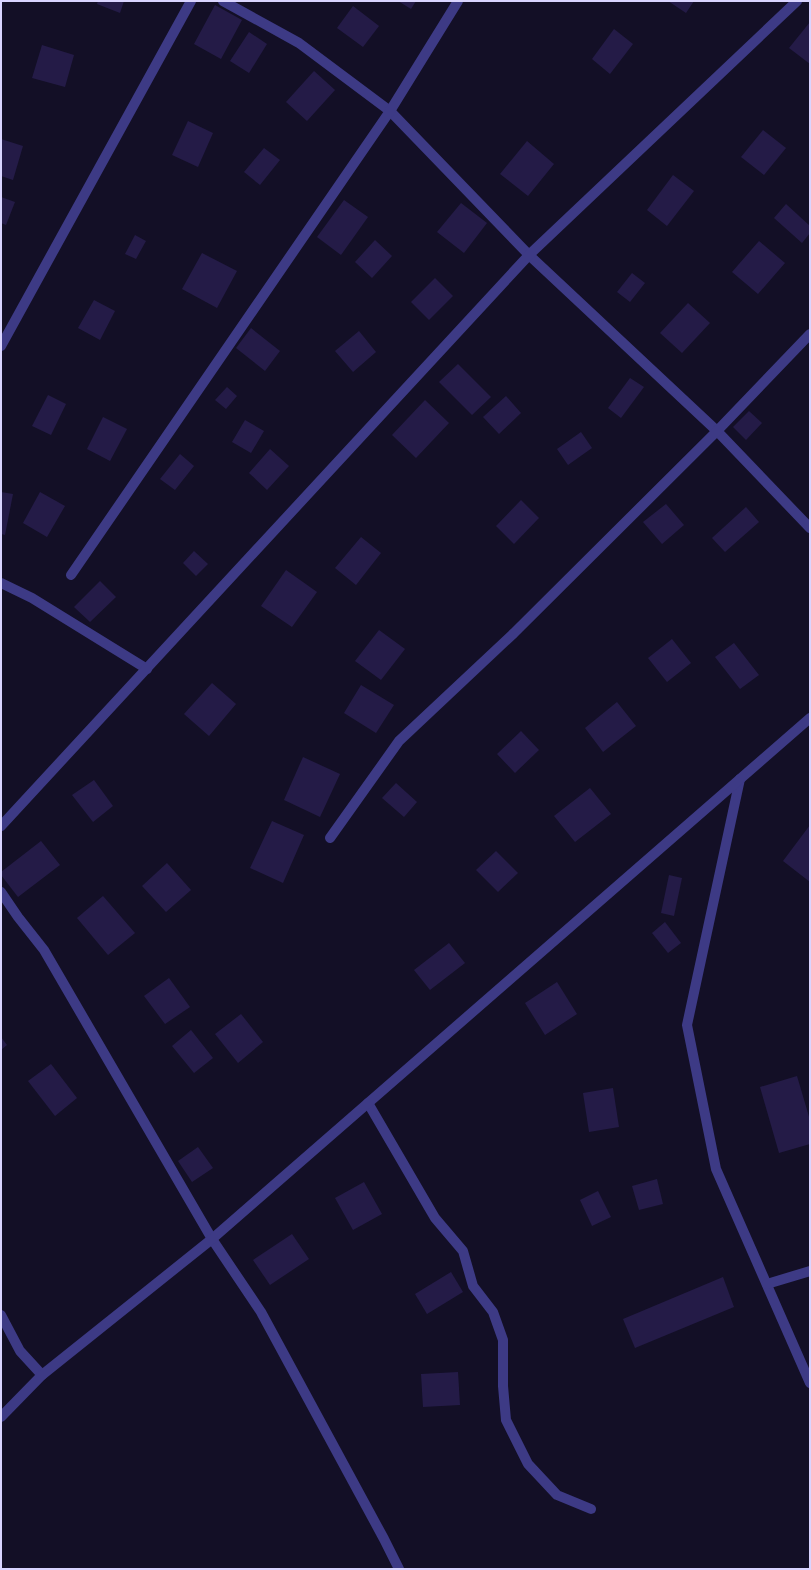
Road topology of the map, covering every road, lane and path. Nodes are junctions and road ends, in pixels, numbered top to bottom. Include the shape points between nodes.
1 (191, 1) edge
2 (223, 1) edge
3 (458, 1) edge
4 (797, 1) edge
5 (390, 111) junction
6 (529, 255) junction
7 (810, 334) edge
8 (1, 346) edge
9 (717, 431) junction
10 (810, 528) edge
11 (71, 575) dead end
12 (1, 583) edge
13 (147, 669) junction
14 (810, 718) edge
15 (740, 779) junction
16 (1, 826) edge
17 (330, 838) dead end
18 (1, 892) edge
19 (368, 1103) junction
20 (212, 1239) junction
21 (810, 1271) edge
22 (766, 1284) junction
23 (1, 1315) edge
24 (42, 1375) junction
25 (810, 1383) edge
26 (1, 1417) edge
27 (591, 1509) dead end
28 (399, 1569) edge

1 - 8 street
2 - 5 street via 299,43
3 - 5 street
4 - 6 street
5 - 6 street
5 - 11 street
6 - 9 street
6 - 13 street
7 - 9 street
9 - 10 street
9 - 17 street via 514,633 399,741
12 - 13 street via 32,598
13 - 16 street
14 - 15 street
15 - 19 street
15 - 22 street via 688,1025 716,1169
18 - 20 street via 44,950
19 - 20 street
19 - 27 street via 435,1218 463,1251 473,1286 493,1312 503,1340 506,1420 528,1464 557,1495
20 - 24 street
20 - 28 street via 261,1312
21 - 22 street
22 - 25 street
23 - 24 street via 20,1351
24 - 26 street

